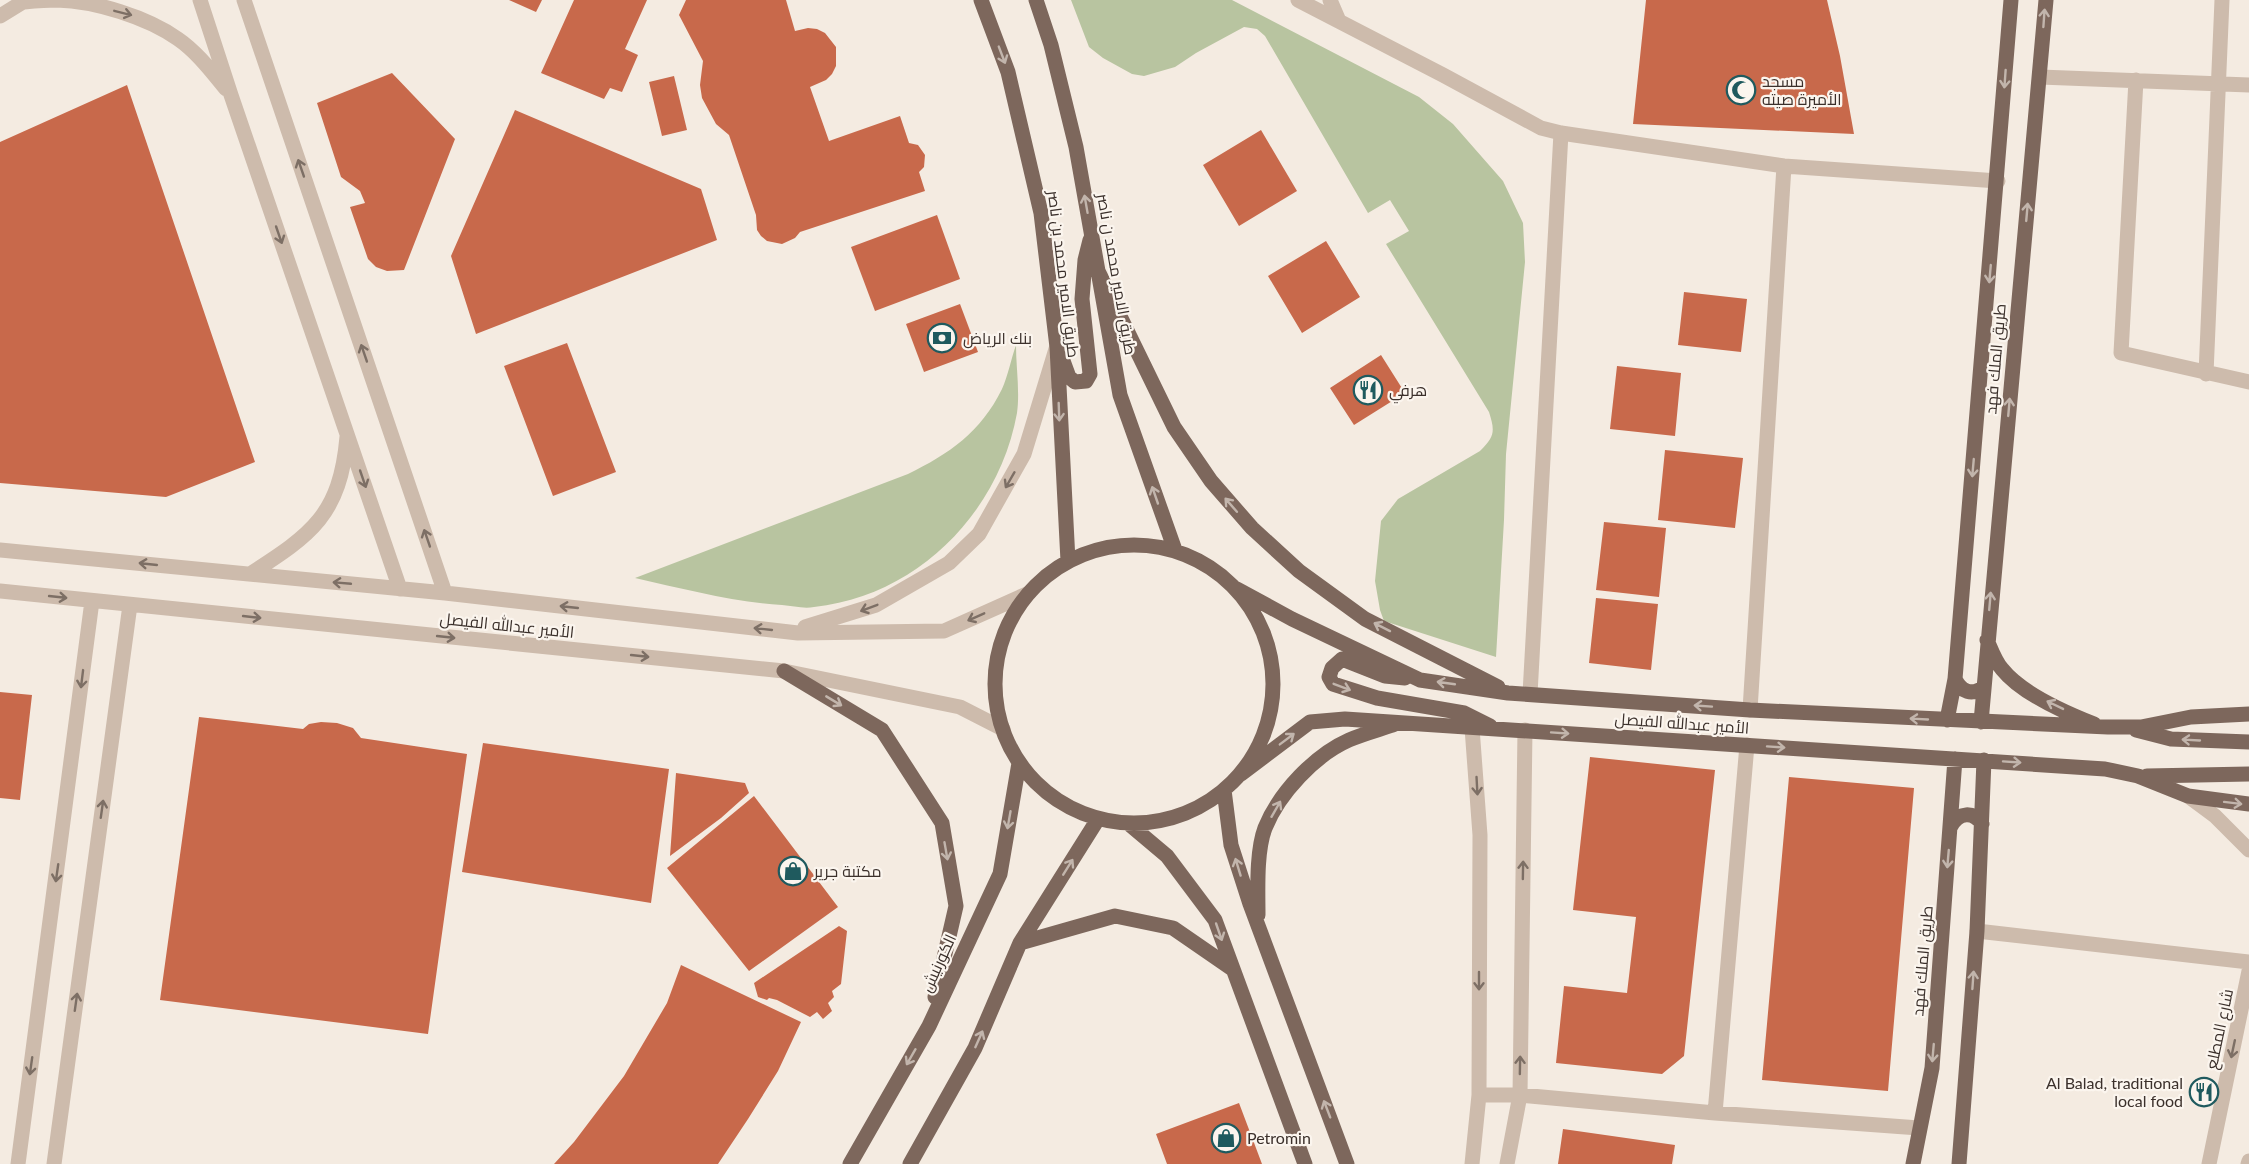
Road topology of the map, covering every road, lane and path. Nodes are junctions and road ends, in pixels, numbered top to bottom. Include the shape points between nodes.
1 (200, 0) edge
2 (244, 0) edge
3 (981, 0) edge
4 (1036, 0) edge
5 (1298, 0) edge
6 (1330, 0) edge
7 (2011, 0) edge
8 (2046, 0) edge
9 (2222, 0) edge
10 (25, 1) edge
11 (0, 16) edge
12 (1340, 21) junction
13 (2040, 77) junction
14 (2136, 80) junction
15 (2218, 83) junction
16 (2249, 85) edge
17 (231, 95) junction
18 (1561, 133) junction
19 (1784, 166) junction
20 (1998, 181) junction
21 (1091, 234) junction
22 (1098, 270) junction
23 (1057, 347) junction
24 (2206, 374) junction
25 (2249, 382) edge
26 (347, 431) junction
27 (0, 550) edge
28 (1175, 550) junction
29 (1068, 561) junction
30 (250, 574) junction
31 (400, 588) junction
32 (1237, 589) junction
33 (0, 591) edge
34 (446, 593) junction
35 (1029, 593) junction
36 (92, 601) junction
37 (130, 604) junction
38 (788, 632) junction
39 (1987, 639) junction
40 (784, 671) junction
41 (1955, 679) junction
42 (1420, 680) junction
43 (1984, 687) junction
44 (1508, 693) junction
45 (1530, 694) junction
46 (1750, 710) junction
47 (2249, 714) edge
48 (1947, 720) junction
49 (1401, 722) junction
50 (1981, 722) junction
51 (2116, 727) junction
52 (1472, 728) junction
53 (1003, 729) junction
54 (1496, 729) junction
55 (1526, 730) junction
56 (2249, 742) edge
57 (1747, 745) junction
58 (1954, 759) junction
59 (1984, 760) junction
60 (1019, 763) junction
61 (1241, 774) junction
62 (2249, 774) edge
63 (2138, 776) junction
64 (1224, 790) junction
65 (2188, 796) junction
66 (2249, 804) edge
67 (1098, 819) junction
68 (1129, 824) junction
69 (1982, 825) junction
70 (1951, 826) junction
71 (2249, 850) edge
72 (1258, 927) junction
73 (1977, 931) junction
74 (1020, 942) junction
75 (2249, 963) edge
76 (1231, 968) junction
77 (2249, 971) edge
78 (929, 1026) junction
79 (1479, 1095) junction
80 (1520, 1095) junction
81 (1715, 1113) junction
82 (1919, 1128) junction
83 (18, 1164) edge
84 (54, 1164) edge
85 (850, 1164) edge
86 (910, 1164) edge
87 (1305, 1164) edge
88 (1347, 1164) edge
89 (1472, 1164) edge
90 (1507, 1164) edge
91 (1913, 1164) edge
92 (1959, 1164) edge
93 (2209, 1164) edge

1 - 17 street
34 -> 2 street
3 -> 23 main road, طريق الامير محمد بن ناصر via 1008,72 1041,213
21 -> 4 main road, طريق الامير محمد ن ناصر via 1076,147 1052,45
5 - 12 street
6 - 12 street
7 -> 20 main road, طريق الملك فهد
13 -> 8 main road, طريق الملك فهد
9 - 15 street
10 - 11 street
10 -> 17 street via 89,4 134,16 178,39
12 - 18 street via 1541,128
13 - 14 street
39 -> 13 main road, طريق الملك فهد
14 - 15 street
14 - 24 street via 2121,353
15 - 16 street
15 - 24 street
17 -> 26 street
18 - 19 street
18 - 45 street
19 - 20 street
19 - 46 street
20 -> 41 main road, طريق الملك فهد
21 - 22 main road, طريق الامير محمد ن ناصر
21 - 23 main road via 1084,260 1082,299 1090,374 1086,381 1075,382 1069,377
28 -> 22 main road, طريق الامير محمد ن ناصر via 1120,395
44 -> 22 main road via 1365,618 1299,571 1252,528 1211,481 1174,427
23 -> 29 main road, طريق الامير محمد بن ناصر
23 -> 38 street via 1024,454 979,534 949,563 876,606
24 - 25 street
26 - 30 street via 336,492 317,524 292,547
26 -> 31 street
30 -> 27 street
28 - 29 main road via 1138,544 1102,548
28 - 32 main road via 1208,566
29 - 35 main road
31 -> 30 street
31 - 34 street, الأمير عبدالله الفيصل
32 - 42 main road, الأمير عبدالله الفيصل
32 - 61 main road via 1260,623 1272,661 1273,701 1262,740
33 -> 36 street, الأمير عبدالله الفيصل
38 -> 34 street, الأمير عبدالله الفيصل
35 -> 38 street, الأمير عبدالله الفيصل via 944,631
35 - 53 main road via 1005,634 995,682
36 - 37 street, الأمير عبدالله الفيصل
36 -> 83 street
37 -> 40 street, الأمير عبدالله الفيصل
84 -> 37 street
39 - 43 main road, طريق الملك فهد
51 -> 39 main road via 2092,724 2019,684 2001,668
40 - 53 street, الأمير عبدالله الفيصل via 960,706
40 -> 78 main road via 882,730 942,824 956,906
41 - 43 main road via 1967,692
41 - 48 main road, طريق الملك فهد
44 -> 42 main road, الأمير عبدالله الفيصل
42 -> 54 main road via 1385,676 1342,660 1332,668 1329,677 1333,684 1343,688 1464,713
43 - 50 main road, طريق الملك فهد
44 - 45 main road, الأمير عبدالله الفيصل
46 -> 45 main road, الأمير عبدالله الفيصل
48 -> 46 main road, الأمير عبدالله الفيصل
47 - 51 main road
48 - 50 main road, الأمير عبدالله الفيصل
49 - 52 main road, الأمير عبدالله الفيصل
61 -> 49 main road, الأمير عبدالله الفيصل via 1310,722
72 -> 49 main road via 1258,873 1265,829 1282,798 1312,763 1348,741
50 - 51 main road, الأمير عبدالله الفيصل
56 -> 51 main road via 2171,739
52 - 54 main road, الأمير عبدالله الفيصل
52 -> 79 street via 1480,836
53 - 60 main road
54 - 55 main road, الأمير عبدالله الفيصل
55 -> 57 main road, الأمير عبدالله الفيصل
80 -> 55 street
57 -> 58 main road, الأمير عبدالله الفيصل
57 - 81 street
58 - 59 main road, الأمير عبدالله الفيصل
58 - 70 main road, طريق الملك فهد
59 -> 63 main road, الأمير عبدالله الفيصل via 2105,769
59 - 69 main road
60 - 67 main road via 1041,788 1067,807
60 -> 78 main road, الكورنيش via 1000,874
61 - 64 main road
62 - 63 main road
63 - 65 main road
64 - 68 main road via 1196,809 1163,821
72 -> 64 main road via 1232,845
65 -> 66 main road
65 - 71 street
67 - 68 main road
74 -> 67 main road
68 -> 76 main road via 1167,856 1215,920
69 - 70 main road via 1968,815 1956,819
69 - 73 main road
70 -> 82 main road, طريق الملك فهد via 1932,1068
88 -> 72 main road
73 - 75 street
92 -> 73 main road
74 - 76 main road via 1115,916 1173,928
86 -> 74 main road via 975,1048
76 - 87 main road
77 -> 93 street, شارع المطلع
78 -> 85 main road, الكورنيش
79 - 80 street
79 - 89 street
80 - 81 street
80 - 90 street
81 - 82 street
82 - 91 main road, طريق الملك فهد

